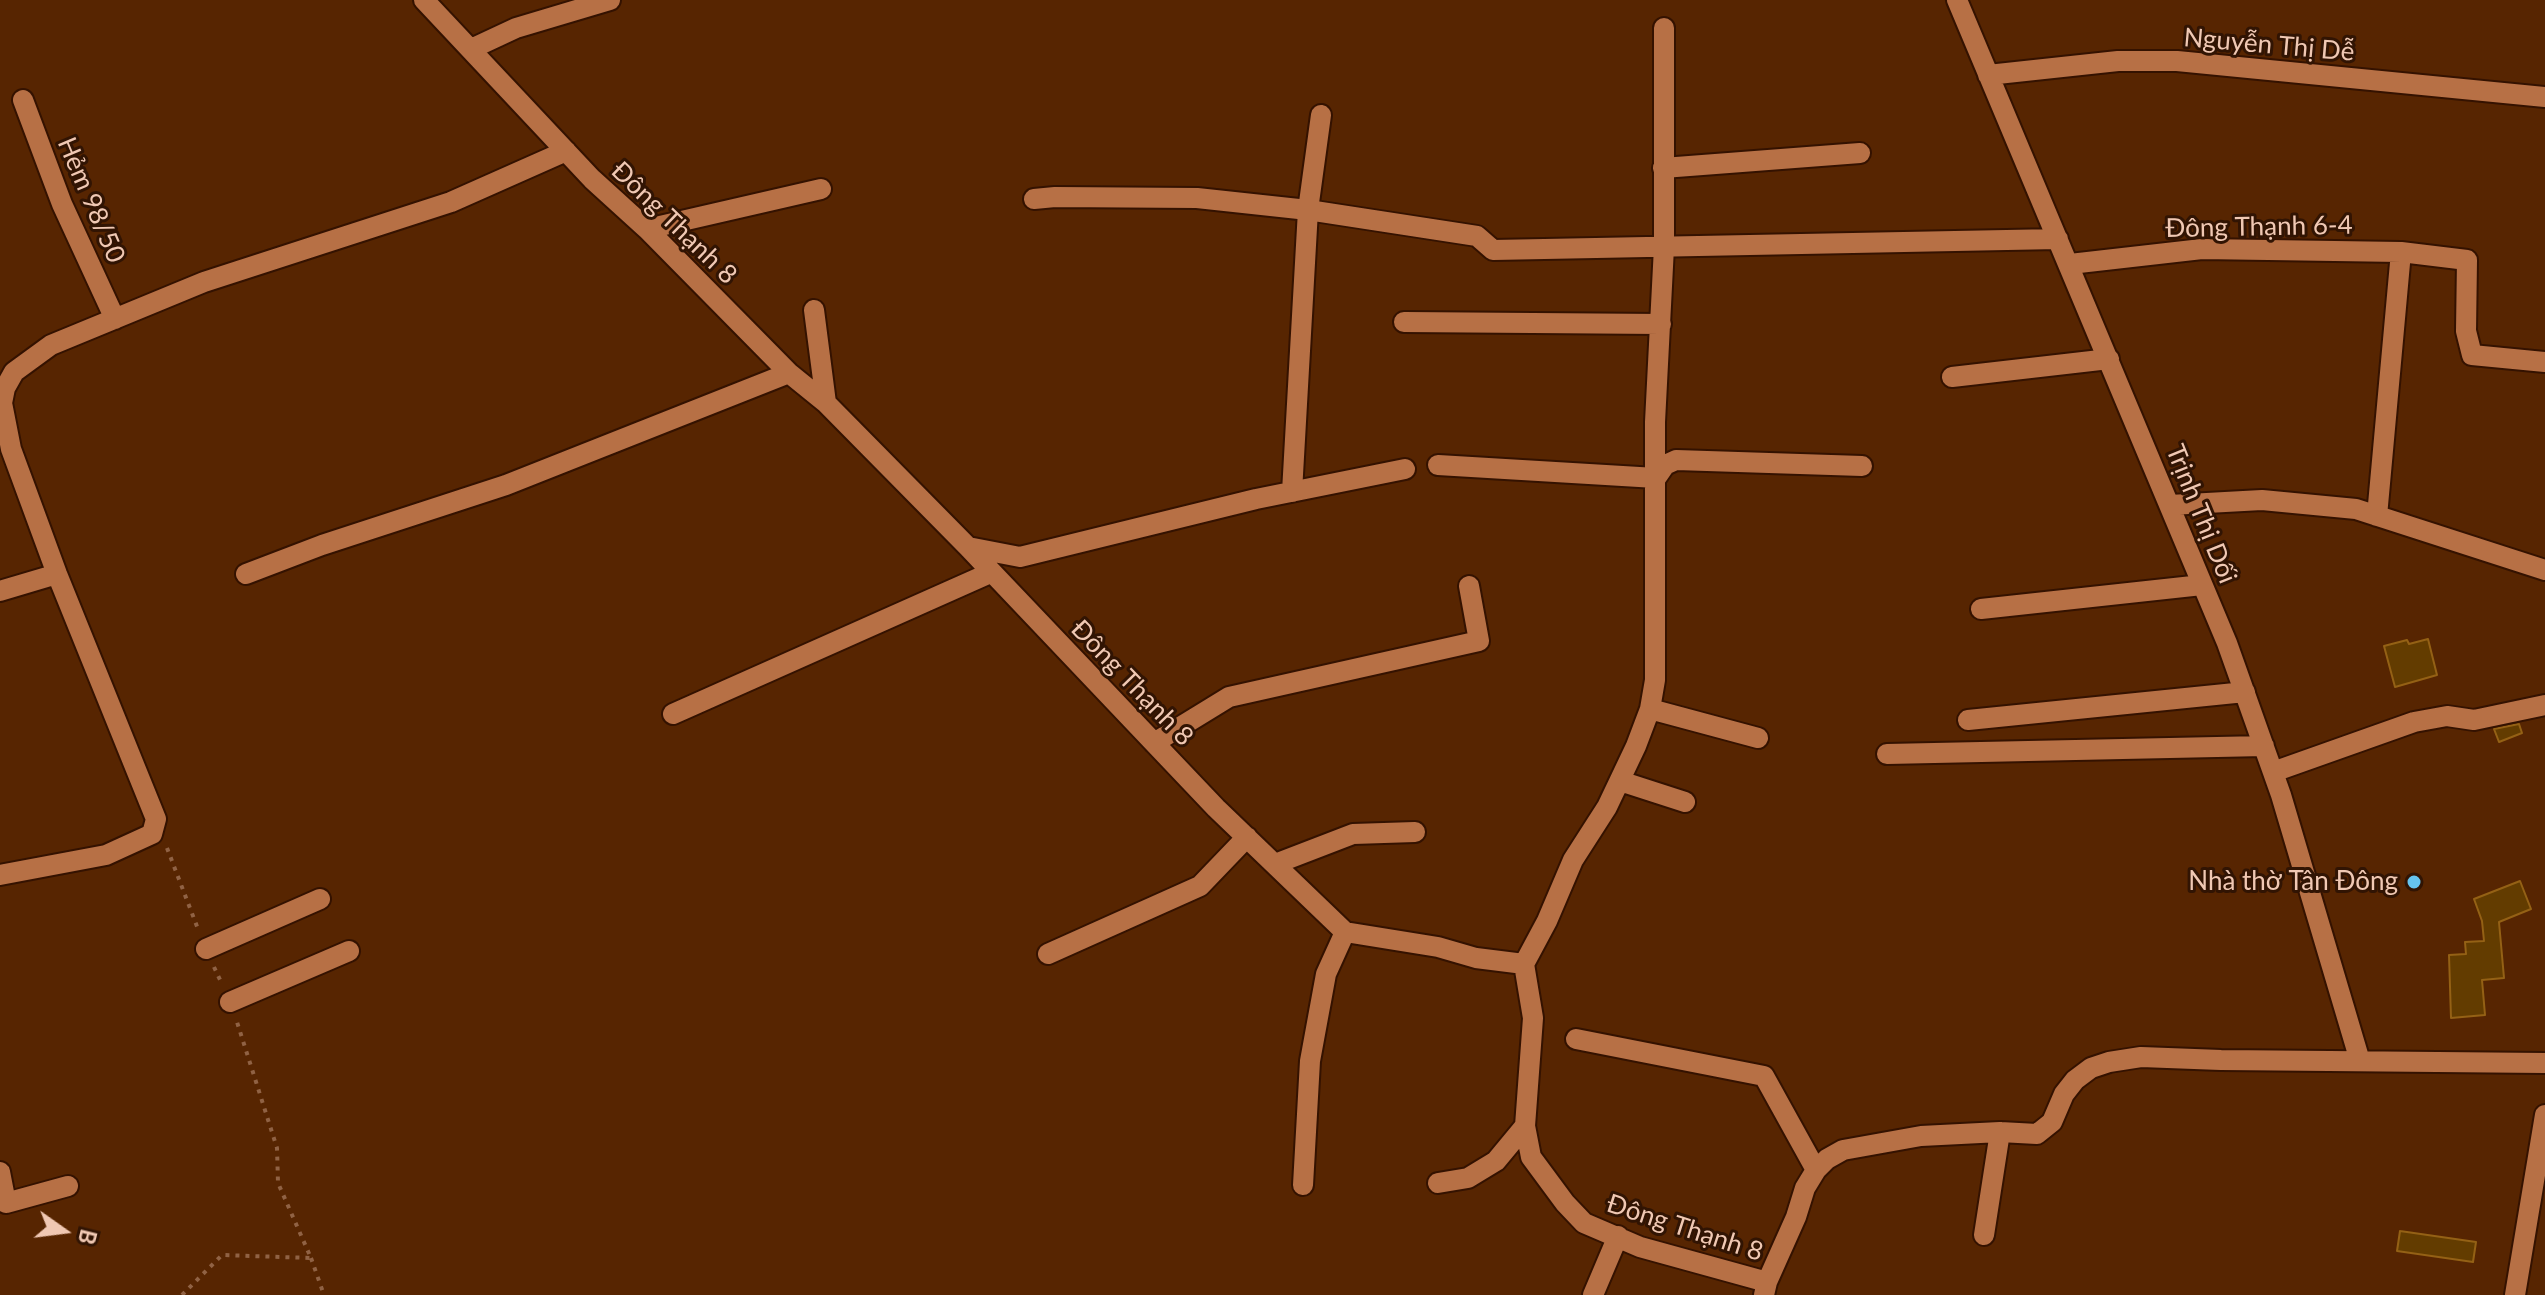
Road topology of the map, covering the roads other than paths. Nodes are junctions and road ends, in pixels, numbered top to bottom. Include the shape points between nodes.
1 (424, 0) edge
2 (610, 0) edge
3 (1957, 0) edge
4 (1664, 28) dead end
5 (471, 49) junction
6 (1988, 75) junction
7 (2545, 97) edge
8 (23, 100) dead end
9 (1321, 115) dead end
10 (566, 151) junction
11 (1860, 153) dead end
12 (1663, 168) junction
13 (821, 189) dead end
14 (1034, 199) dead end
15 (1308, 210) junction
16 (647, 229) junction
17 (2058, 239) junction
18 (1664, 247) junction
19 (2401, 252) junction
20 (2070, 264) junction
21 (814, 310) dead end
22 (115, 319) junction
23 (1404, 322) dead end
24 (1661, 324) junction
25 (2109, 359) junction
26 (2545, 362) edge
27 (789, 373) junction
28 (1952, 377) dead end
29 (2, 386) edge
30 (826, 403) junction
31 (1438, 465) dead end
32 (1862, 466) dead end
33 (1405, 469) dead end
34 (1656, 478) junction
35 (1292, 492) junction
36 (2170, 505) junction
37 (2377, 516) junction
38 (968, 547) junction
39 (2545, 570) edge
40 (990, 573) junction
41 (57, 574) junction
42 (246, 574) dead end
43 (2202, 585) junction
44 (1469, 586) dead end
45 (0, 591) edge
46 (1981, 609) dead end
47 (2245, 692) junction
48 (2545, 705) edge
49 (1650, 709) junction
50 (673, 714) dead end
51 (1968, 720) dead end
52 (1758, 738) dead end
53 (1154, 743) junction
54 (2264, 746) junction
55 (1887, 754) dead end
56 (2273, 772) junction
57 (1620, 781) junction
58 (1685, 802) dead end
59 (1415, 832) dead end
60 (1247, 837) junction
61 (1275, 864) junction
62 (0, 875) edge
63 (320, 899) dead end
64 (1345, 932) junction
65 (206, 949) road end
66 (349, 951) dead end
67 (1048, 954) dead end
68 (1524, 964) junction
69 (230, 1002) road end
70 (1576, 1039) dead end
71 (2360, 1061) junction
72 (2545, 1063) edge
73 (2545, 1115) edge
74 (1525, 1126) junction
75 (2000, 1132) junction
76 (1816, 1170) junction
77 (0, 1172) edge
78 (1438, 1183) dead end
79 (1303, 1185) dead end
80 (68, 1186) dead end
81 (1984, 1235) dead end
82 (1618, 1236) junction
83 (1766, 1288) edge
84 (1593, 1295) edge
85 (2515, 1295) edge

1 - 5 street, Đông Thạnh 8
2 - 5 street via 516,28
3 - 6 street, Trịnh Thị Dối
4 - 12 street
5 - 10 street, Đông Thạnh 8
6 - 7 street, Nguyễn Thị Dễ via 2118,61 2177,61
6 - 17 street, Trịnh Thị Dối
8 - 22 street, Hẻm 98/50 via 62,204
9 - 15 street
10 - 16 street, Đông Thạnh 8
10 - 22 street via 451,202 204,282
11 - 12 street
12 - 18 street
13 - 16 street
14 - 15 street via 1197,198
15 - 18 street via 1477,236 1493,250
15 - 35 street
16 - 27 street, Đông Thạnh 8
17 - 18 street
17 - 20 street, Trịnh Thị Dối
18 - 24 street
19 - 20 street, Đông Thạnh 6-4 via 2202,249
19 - 26 street, Đông Thạnh 6-4 via 2467,260 2466,331 2472,355
19 - 37 street
20 - 25 street, Trịnh Thị Dối
21 - 30 street
22 - 29 street via 51,345
23 - 24 street
24 - 34 street
25 - 28 street
25 - 36 street, Trịnh Thị Dối
27 - 30 street, Đông Thạnh 8
27 - 42 street via 506,485
29 - 41 street via 11,449
30 - 38 street, Đông Thạnh 8
31 - 34 street
32 - 34 street via 1676,460
33 - 35 street
34 - 49 street via 1655,680
35 - 38 street via 1020,557
36 - 37 street via 2262,500 2356,509
36 - 43 street, Trịnh Thị Dối
37 - 39 street
38 - 40 street, Đông Thạnh 8
40 - 50 street
40 - 53 street, Đông Thạnh 8
41 - 45 street
41 - 62 street via 156,819 152,834 106,855
43 - 46 street
43 - 47 street, Trịnh Thị Dối
44 - 53 street via 1479,641 1229,697
47 - 51 street
47 - 54 street, Trịnh Thị Dối
48 - 56 street via 2474,720 2447,716 2414,722
49 - 52 street
49 - 57 street
53 - 60 street, Đông Thạnh 8
54 - 55 street
54 - 56 street, Trịnh Thị Dối
56 - 71 street, Trịnh Thị Dối
57 - 58 street
57 - 68 street via 1573,860
59 - 61 street via 1353,834
60 - 61 street, Đông Thạnh 8
60 - 67 street via 1200,886
61 - 64 street, Đông Thạnh 8
63 - 65 street
64 - 68 street
64 - 79 street via 1326,974 1310,1061
66 - 69 street
68 - 74 street, Đông Thạnh 8 via 1533,1018
70 - 76 street via 1764,1076
71 - 72 street
71 - 75 street via 2141,1057 2109,1062 2075,1080 2052,1122 2037,1134
73 - 85 street
74 - 78 street via 1496,1161 1468,1178
74 - 82 street, Đông Thạnh 8 via 1531,1157 1565,1203 1584,1223
75 - 76 street via 1921,1136 1843,1150
75 - 81 street
76 - 83 street
77 - 80 street via 6,1203
82 - 83 street, Đông Thạnh 8
82 - 84 street

